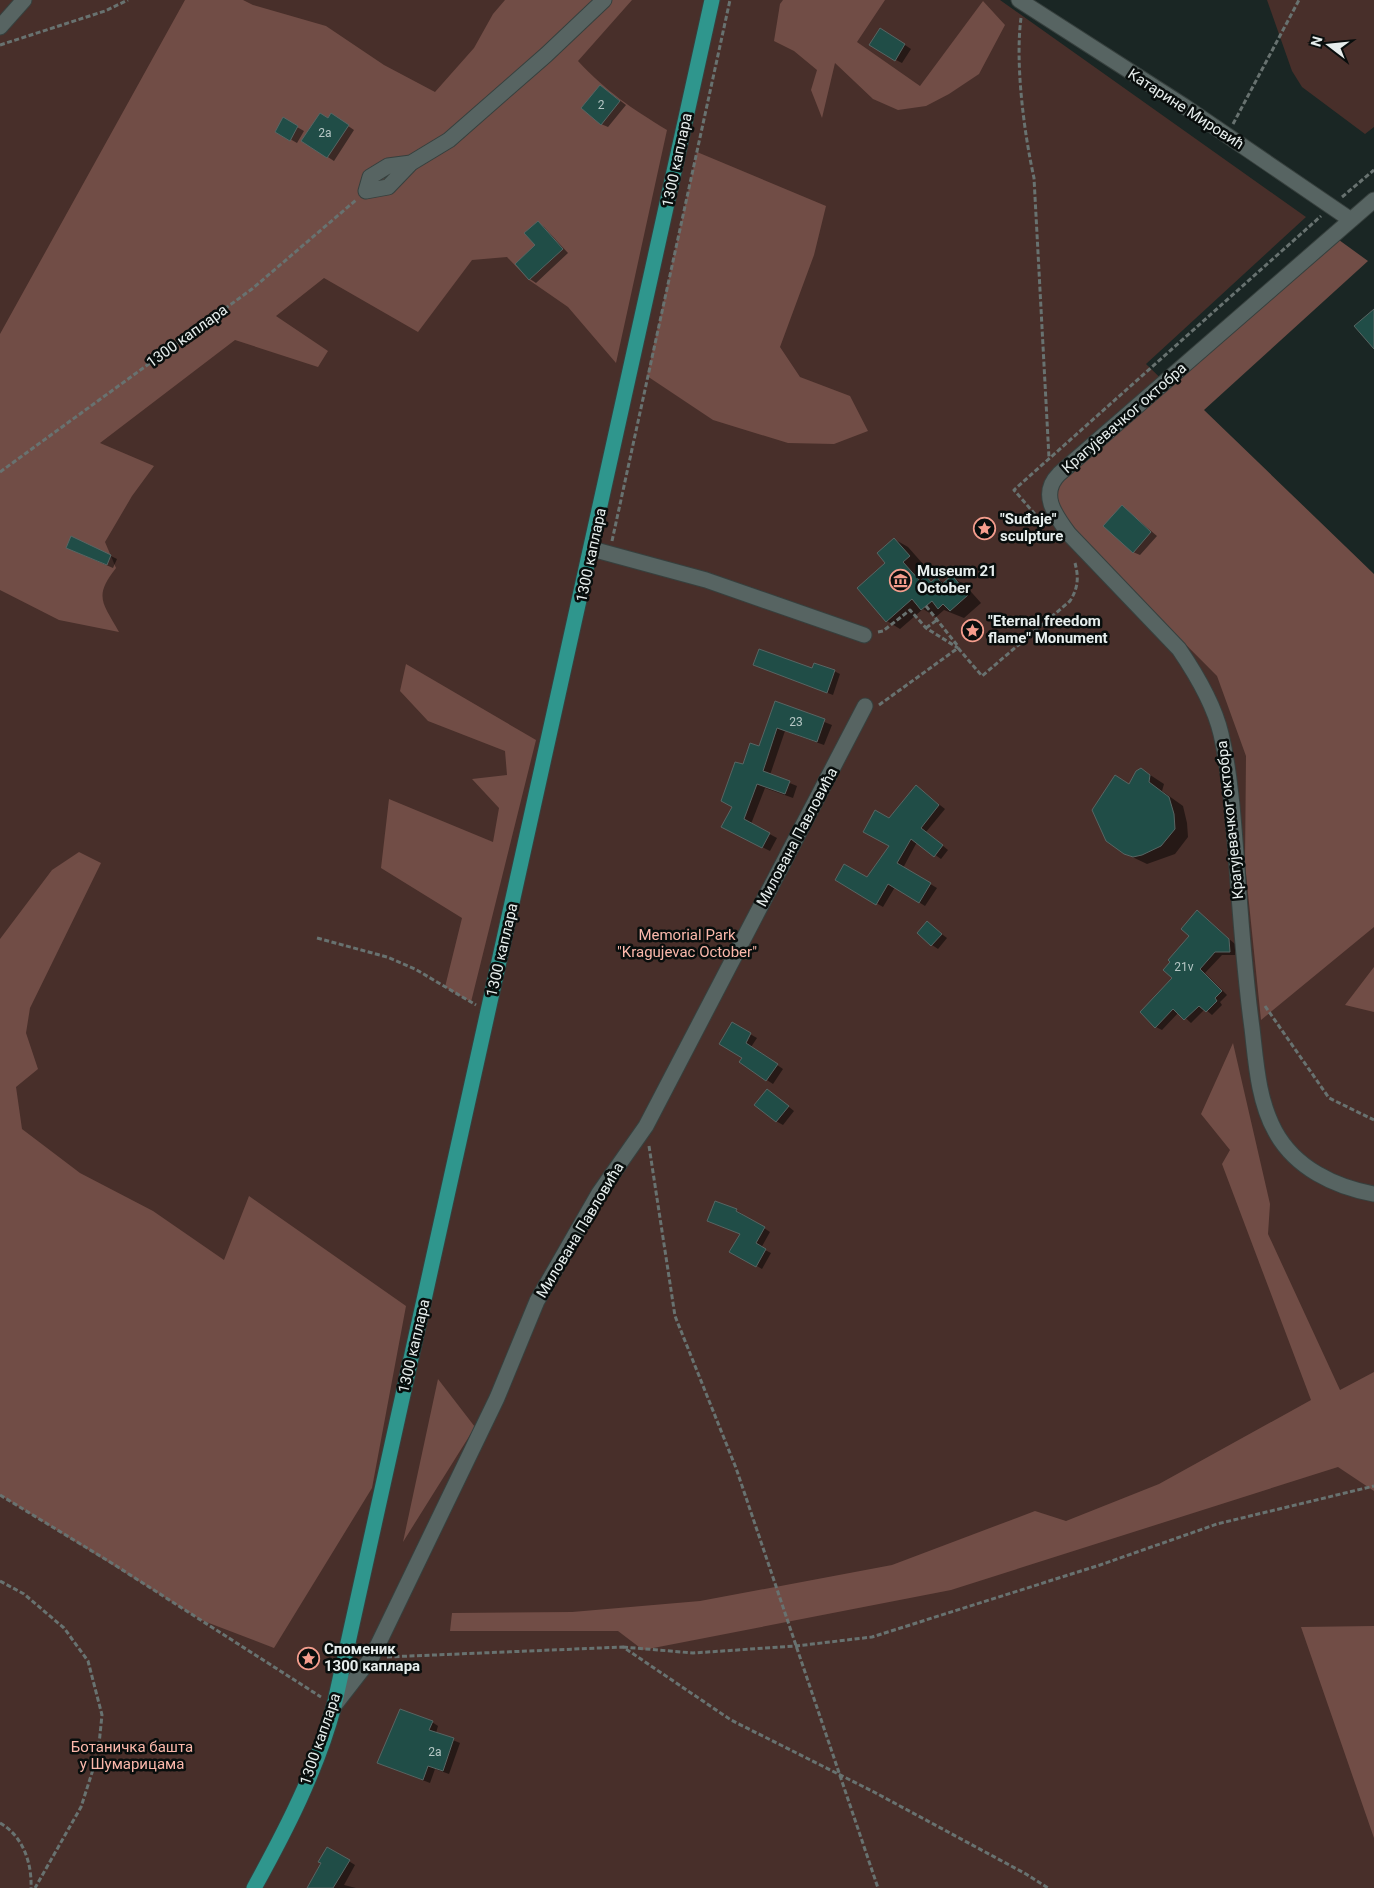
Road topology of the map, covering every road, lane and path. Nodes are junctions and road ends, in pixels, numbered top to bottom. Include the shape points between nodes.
1 (24, 0) edge
2 (128, 0) edge
3 (604, 0) edge
4 (712, 0) edge
5 (730, 0) edge
6 (1299, 0) edge
7 (1021, 1) edge
8 (0, 27) edge
9 (0, 45) edge
10 (1227, 135) junction
11 (1374, 170) edge
12 (366, 191) joint
13 (1374, 200) edge
14 (1332, 206) junction
15 (1351, 220) junction
16 (1049, 458) junction
17 (0, 472) edge
18 (1047, 526) dead end
19 (592, 549) junction
20 (609, 553) junction
21 (1072, 557) dead end
22 (926, 606) dead end
23 (937, 620) junction
24 (926, 628) junction
25 (864, 635) joint
26 (958, 648) junction
27 (861, 713) joint
28 (316, 938) dead end
29 (488, 1014) junction
30 (646, 1126) junction
31 (1374, 1194) edge
32 (1374, 1486) edge
33 (0, 1495) edge
34 (0, 1581) edge
35 (623, 1646) junction
36 (796, 1646) junction
37 (372, 1657) junction
38 (334, 1706) junction
39 (840, 1775) junction
40 (0, 1823) edge
41 (31, 1888) edge
42 (35, 1888) edge
43 (254, 1888) edge
44 (878, 1888) edge
45 (1048, 1888) edge

1 - 8 street
2 - 9 path via 105,11
3 - 12 street via 449,140 411,163 388,186
4 - 19 main road, 1300 каплара
5 - 20 path
6 - 10 path
7 - 10 street, Катарине Мировић
7 - 16 path via 1019,38 1027,145 1034,178
10 - 14 street, Катарине Мировић
11 - 14 path
12 - 17 path, 1300 каплара via 252,289
13 - 15 street, Крагујевачког октобра
14 - 15 street, Катарине Мировић
14 - 16 path
15 - 31 street, Крагујевачког октобра via 1052,483 1049,496 1068,534 1179,649 1208,700 1221,733 1232,802 1246,985 1261,1094 1275,1132 1308,1167 1337,1184
16 - 18 path via 1014,490
19 - 20 street
19 - 29 main road, 1300 каплара
20 - 25 street via 706,580
21 - 26 path via 1078,578 1077,590 1070,601 982,676
22 - 23 path
23 - 24 path
23 - 26 path
24 - 25 path via 910,610 883,631
24 - 26 path
26 - 27 path
27 - 30 street, Милована Павловића
28 - 29 path via 387,957 415,969
29 - 38 main road, 1300 каплара
30 - 36 path via 675,1316 736,1468
30 - 37 street, Милована Павловића via 599,1194 537,1302 497,1398
32 - 36 path via 1217,1524 1100,1565 872,1637
33 - 38 path
34 - 42 path via 24,1594 64,1628 88,1661 102,1714 98,1754 82,1807
35 - 36 path via 693,1653
35 - 37 path
35 - 39 path via 731,1720
36 - 39 path
37 - 38 street, Милована Павловића
38 - 43 main road, 1300 каплара via 314,1766
39 - 44 path
39 - 45 path
40 - 41 path via 26,1851 32,1872

